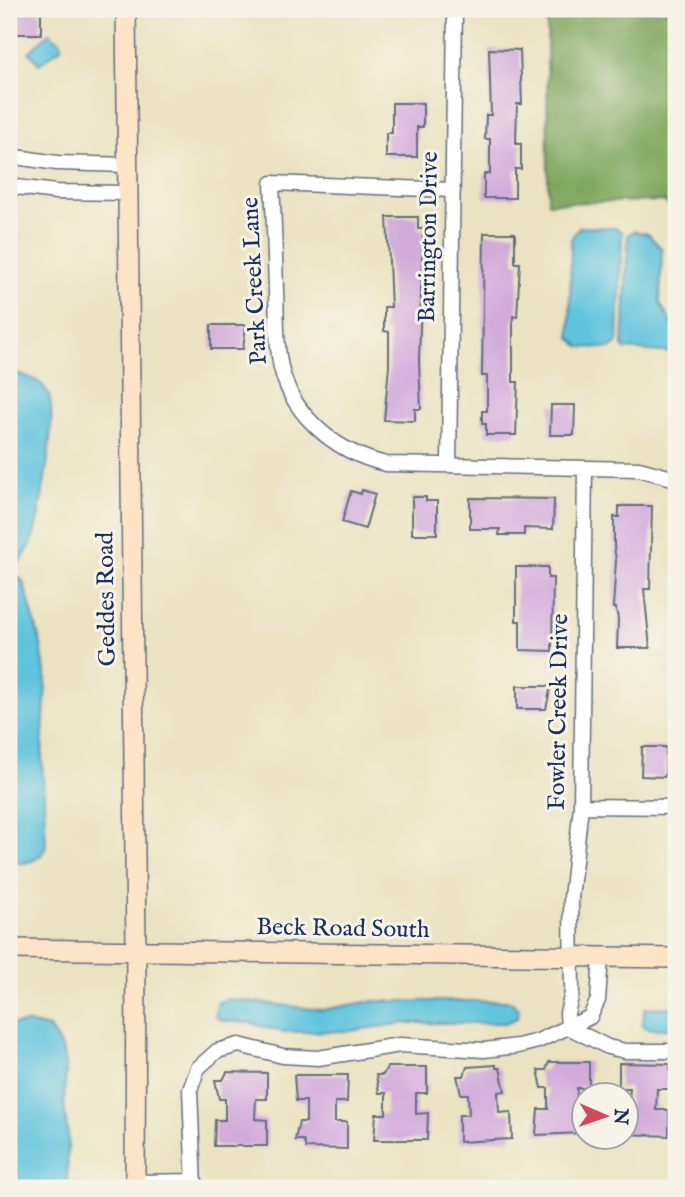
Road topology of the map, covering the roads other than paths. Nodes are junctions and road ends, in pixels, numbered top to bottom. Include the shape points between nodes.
1 (126, 9) edge
2 (455, 9) edge
3 (9, 156) edge
4 (128, 165) junction
5 (9, 186) edge
6 (453, 190) junction
7 (128, 192) junction
8 (449, 465) junction
9 (585, 468) junction
10 (676, 479) edge
11 (581, 806) junction
12 (676, 807) edge
13 (9, 950) edge
14 (136, 950) junction
15 (572, 957) junction
16 (601, 957) junction
17 (676, 958) edge
18 (568, 1027) junction
19 (676, 1051) edge
20 (135, 1185) edge
21 (194, 1185) edge

1 - 4 main road, Geddes Road
2 - 6 street, Barrington Drive
3 - 4 street
4 - 7 main road, Geddes Road
5 - 7 street via 56,192
6 - 8 street, Barrington Drive
6 - 8 street, Park Creek Lane via 272,183 279,355 294,398 322,434 362,457 402,466
7 - 14 main road, Geddes Road
8 - 9 street, Park Creek Lane
9 - 10 street, Park Creek Lane via 639,469
9 - 11 street, Fowler Creek Drive
11 - 12 street
11 - 15 street, Fowler Creek Drive via 571,898
13 - 14 main road, Beck Road South
14 - 15 main road, Beck Road South
14 - 20 main road, Geddes Road
15 - 16 main road, Beck Road South
15 - 18 street, Fowler Creek Drive
16 - 17 main road, Beck Road South
16 - 18 street via 598,1000 590,1017
18 - 19 street via 625,1051
18 - 21 street via 538,1041 484,1050 400,1045 318,1058 228,1046 209,1057 193,1079 189,1114
20 - 21 street

